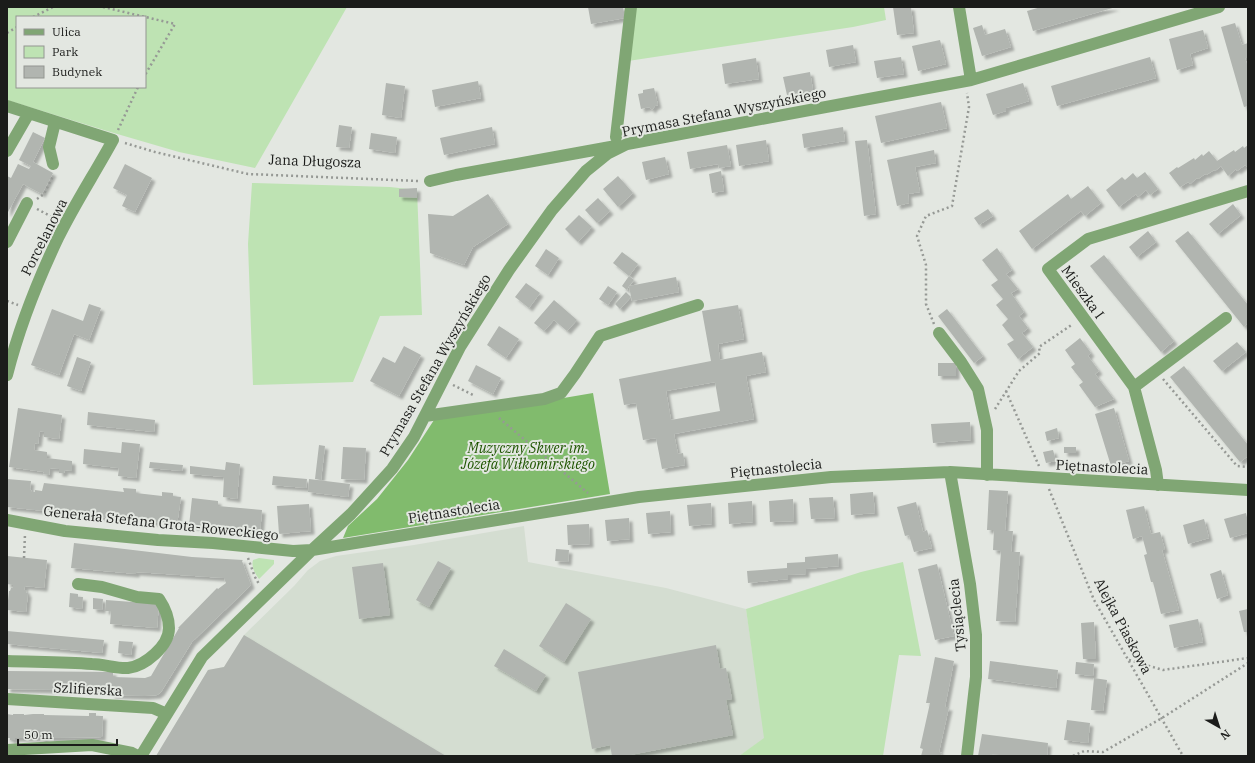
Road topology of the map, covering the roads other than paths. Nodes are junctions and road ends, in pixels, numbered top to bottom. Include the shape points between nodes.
1 (631, 7) edge
2 (960, 7) edge
3 (1219, 7) edge
4 (968, 80) junction
5 (7, 106) edge
6 (29, 113) junction
7 (55, 122) junction
8 (616, 137) dead end
9 (627, 144) junction
10 (7, 151) edge
11 (53, 164) road end
12 (430, 181) road end
13 (1248, 191) edge
14 (29, 204) road end
15 (7, 242) edge
16 (698, 305) dead end
17 (1226, 318) dead end
18 (939, 333) road end
19 (7, 375) edge
20 (1134, 387) junction
21 (425, 416) junction
22 (950, 472) junction
23 (987, 474) junction
24 (1158, 485) junction
25 (1248, 490) edge
26 (7, 520) edge
27 (312, 550) junction
28 (78, 584) dead end
29 (7, 661) edge
30 (7, 699) edge
31 (167, 714) junction
32 (7, 750) edge
33 (140, 756) edge
34 (967, 756) edge

1 - 8 street
2 - 4 street
3 - 4 street, Prymasa Stefana Wyszyńskiego
4 - 9 street, Prymasa Stefana Wyszyńskiego
5 - 6 street
6 - 7 street
6 - 10 street
7 - 11 street via 48,147
7 - 19 street, Porcelanowa via 113,140 58,237 33,294
9 - 12 street
9 - 21 street, Prymasa Stefana Wyszyńskiego via 607,154 586,171 552,210 509,270 460,347
13 - 20 street, Mieszka I via 1088,239 1048,269
14 - 15 street
16 - 21 street via 600,336 561,392 544,399
17 - 20 street
18 - 23 street via 978,389 986,424
20 - 24 street, Mieszka I
21 - 27 street, Prymasa Stefana Wyszyńskiego via 392,468 351,514
22 - 23 street, Piętnastolecia
22 - 27 street, Piętnastolecia via 830,477 639,496
22 - 34 street, Tysiąclecia via 970,584 976,635 976,677
23 - 24 street, Piętnastolecia
24 - 25 street, Piętnastolecia
26 - 27 street, Generała Stefana Grota-Roweckiego via 65,531 293,551
27 - 31 street, Prymasa Stefana Wyszyńskiego via 202,657
28 - 29 street via 102,587 137,597 159,599 166,610 169,629 162,646 152,657 128,668 69,662
30 - 31 street, Szlifierska via 153,708
31 - 33 street, Prymasa Stefana Wyszyńskiego
32 - 33 street via 92,745

